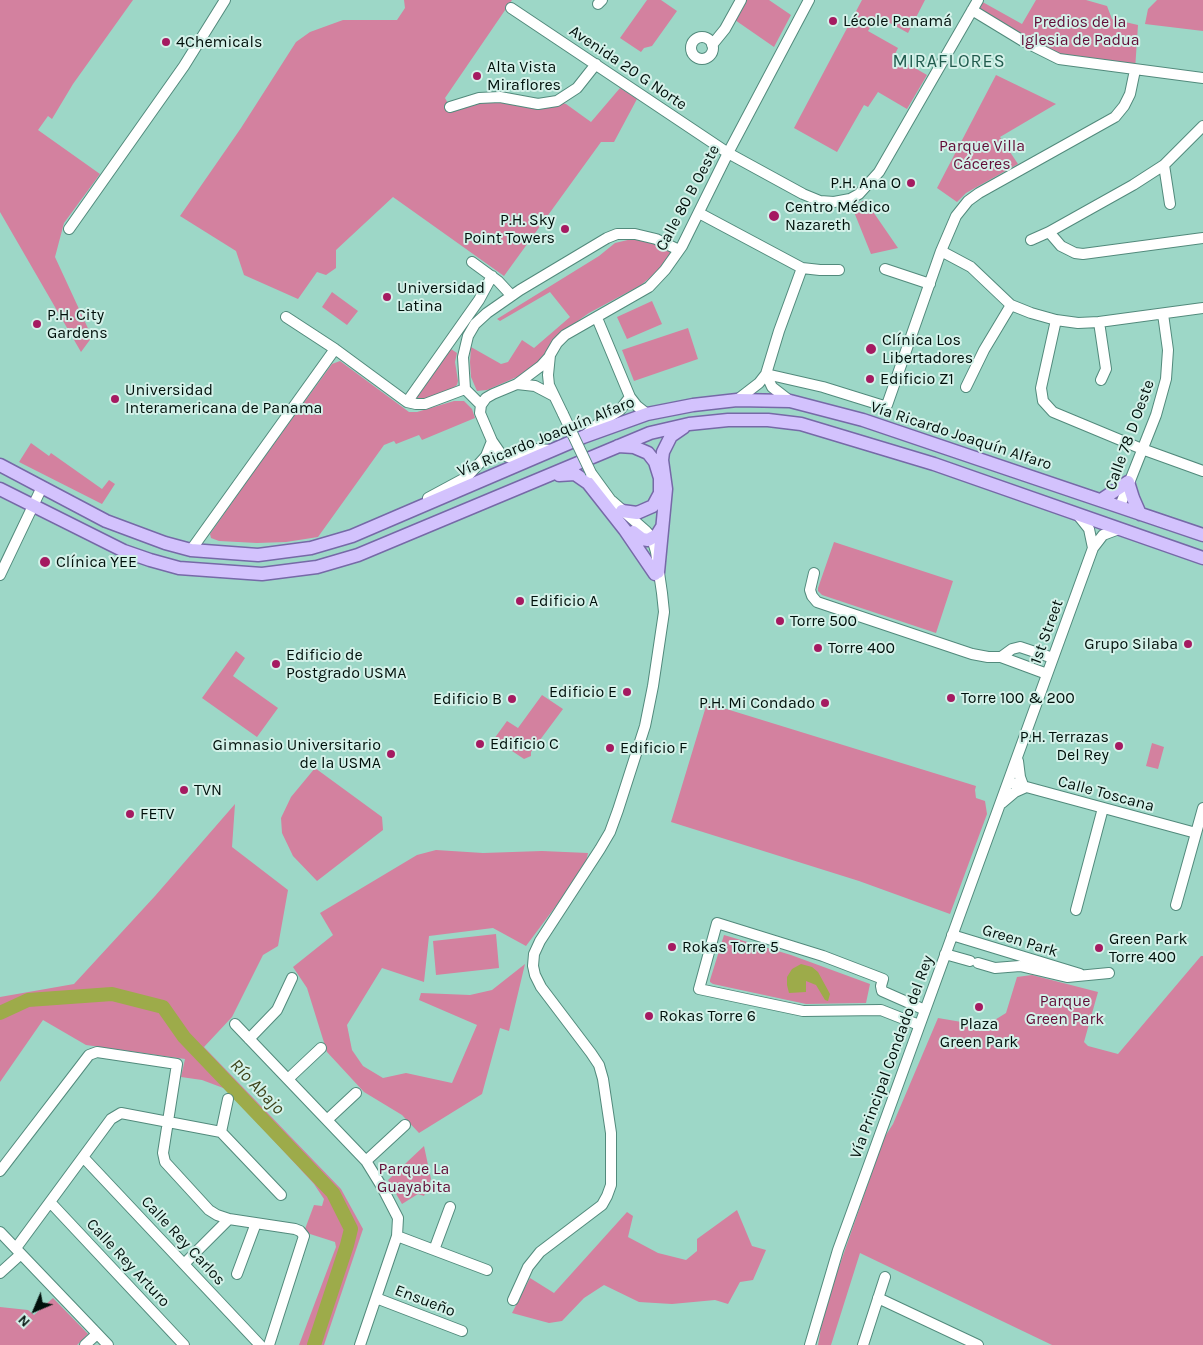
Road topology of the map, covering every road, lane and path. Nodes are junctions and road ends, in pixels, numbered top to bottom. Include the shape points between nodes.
1 (225, 0) edge
2 (741, 0) edge
3 (809, 0) edge
4 (978, 0) edge
5 (511, 8) dead end
6 (972, 10) junction
7 (712, 44) dead end
8 (596, 64) junction
9 (1135, 70) junction
10 (1203, 78) edge
11 (450, 107) dead end
12 (1203, 126) edge
13 (728, 153) junction
14 (1164, 165) junction
15 (1170, 204) dead end
16 (699, 213) junction
17 (69, 229) dead end
18 (1050, 232) junction
19 (1203, 238) edge
20 (1031, 240) dead end
21 (679, 250) junction
22 (941, 251) junction
23 (472, 262) dead end
24 (802, 268) junction
25 (886, 268) dead end
26 (839, 270) dead end
27 (492, 276) junction
28 (930, 284) junction
29 (511, 295) junction
30 (1011, 305) junction
31 (1203, 308) edge
32 (1163, 314) junction
33 (286, 317) dead end
34 (466, 317) junction
35 (598, 318) junction
36 (1056, 320) junction
37 (1099, 322) junction
38 (475, 324) junction
39 (335, 349) junction
40 (550, 355) junction
41 (766, 374) junction
42 (1101, 380) dead end
43 (518, 384) junction
44 (966, 387) dead end
45 (465, 389) junction
46 (554, 396) junction
47 (630, 397) junction
48 (737, 400) junction
49 (790, 401) junction
50 (407, 402) junction
51 (481, 405) junction
52 (647, 414) junction
53 (689, 424) junction
54 (583, 437) junction
55 (492, 441) junction
56 (618, 446) junction
57 (1142, 449) junction
58 (554, 450) junction
59 (0, 465) edge
60 (1203, 472) edge
61 (538, 481) junction
62 (1128, 482) junction
63 (42, 487) junction
64 (0, 489) edge
65 (1101, 500) junction
66 (612, 501) junction
67 (32, 506) junction
68 (1120, 506) junction
69 (415, 509) junction
70 (622, 511) junction
71 (1077, 514) junction
72 (1140, 514) junction
73 (662, 526) junction
74 (1118, 529) junction
75 (633, 532) junction
76 (1203, 535) edge
77 (652, 538) junction
78 (1093, 548) junction
79 (191, 550) junction
80 (1203, 558) edge
81 (657, 573) junction
82 (814, 573) dead end
83 (0, 575) edge
84 (1001, 657) junction
85 (1053, 658) junction
86 (1047, 674) junction
87 (1018, 755) junction
88 (1008, 782) junction
89 (1024, 788) junction
90 (1000, 806) junction
91 (1103, 808) junction
92 (1203, 808) edge
93 (1196, 833) junction
94 (1176, 905) dead end
95 (1076, 910) dead end
96 (952, 936) junction
97 (1000, 951) junction
98 (945, 954) junction
99 (995, 968) junction
100 (1109, 973) dead end
101 (1080, 974) junction
102 (292, 978) dead end
103 (887, 994) junction
104 (881, 1010) junction
105 (925, 1010) junction
106 (236, 1024) dead end
107 (920, 1025) junction
108 (249, 1039) junction
109 (321, 1048) dead end
110 (288, 1079) junction
111 (356, 1093) dead end
112 (228, 1099) dead end
113 (327, 1120) junction
114 (167, 1122) junction
115 (405, 1125) dead end
116 (221, 1132) junction
117 (83, 1158) junction
118 (366, 1161) junction
119 (0, 1171) edge
120 (281, 1195) dead end
121 (50, 1202) junction
122 (450, 1208) dead end
123 (229, 1219) junction
124 (256, 1223) junction
125 (0, 1232) edge
126 (398, 1236) junction
127 (434, 1250) junction
128 (18, 1251) junction
129 (184, 1264) junction
130 (487, 1270) dead end
131 (0, 1273) edge
132 (238, 1274) dead end
133 (885, 1277) dead end
134 (376, 1298) junction
135 (878, 1298) junction
136 (514, 1300) dead end
137 (462, 1331) dead end
138 (97, 1334) junction
139 (975, 1344) edge
140 (85, 1345) edge
141 (108, 1345) edge
142 (184, 1345) edge
143 (260, 1345) edge
144 (268, 1345) edge
145 (360, 1345) edge
146 (810, 1345) edge
147 (864, 1345) edge

1 - 17 street via 184,66
2 - 7 street via 725,30
3 - 13 street, Calle 80 B Oeste
4 - 6 street, Avenida 20 G Norte
5 - 8 street, Avenida 20 G Norte
6 - 9 street via 1059,59
6 - 13 street, Avenida 20 G Norte via 879,172 859,194 834,202 820,201
8 - 11 street via 577,88 557,101 538,104 500,97 479,98
8 - 13 street, Avenida 20 G Norte
9 - 10 street
9 - 22 street via 1130,94 1115,117 968,201 956,216
12 - 14 street
13 - 16 street, Calle 80 B Oeste
14 - 15 street
14 - 18 street
16 - 21 street, Calle 80 B Oeste
16 - 24 street
18 - 19 street via 1061,246 1083,254
18 - 20 street
21 - 29 street via 656,239 617,234 598,242
21 - 35 street, Calle 80 B Oeste via 649,287
22 - 28 street
22 - 30 street via 971,267
23 - 27 street
24 - 26 street
24 - 41 street
25 - 28 street
27 - 29 street
27 - 34 street
28 - 41 street via 887,405
29 - 38 street
30 - 36 street
30 - 44 street
31 - 32 street
32 - 37 street
32 - 57 street, Calle 78 D Oeste via 1168,350 1166,379
33 - 39 street
34 - 38 street
34 - 50 street
35 - 40 street, Calle 80 B Oeste via 566,335
35 - 47 street
36 - 37 street
36 - 57 street via 1041,388 1043,401 1053,412
37 - 42 street via 1106,369
38 - 45 street via 462,358
39 - 50 street
39 - 79 street
40 - 43 street, Calle 80 B Oeste
40 - 46 street via 548,375
41 - 48 street
41 - 49 street via 772,388
43 - 46 street via 535,386
43 - 51 street, Calle 80 B Oeste via 493,394
45 - 50 street via 425,404
45 - 51 street
46 - 66 street, bridge via 591,473
47 - 52 street
47 - 54 street via 620,410
48 - 49 main road, Vía Ricardo Joaquín Alfaro
48 - 52 main road, Vía Ricardo Joaquín Alfaro
49 - 65 main road, Vía Ricardo Joaquín Alfaro via 863,420
51 - 55 street via 480,413
52 - 54 main road, Vía Ricardo Joaquín Alfaro
53 - 56 main road via 650,433
53 - 71 main road via 728,420 801,424 934,464
53 - 73 main road via 671,436 663,452 666,489
54 - 58 main road, Vía Ricardo Joaquín Alfaro
55 - 58 street via 501,454 511,458 535,449
55 - 69 street via 482,462 467,477 429,497
56 - 61 main road
56 - 70 main road via 634,447 648,453 657,467 660,484 659,498 649,509 637,513
57 - 60 street
57 - 62 street, Calle 78 D Oeste
58 - 69 main road, Vía Ricardo Joaquín Alfaro
59 - 63 main road, Vía Ricardo Joaquín Alfaro
61 - 67 main road via 358,555 317,567 262,574 179,568 150,560 124,551
61 - 81 main road via 568,473 585,479
62 - 65 main road
62 - 68 street, Calle 78 D Oeste
62 - 72 main road
63 - 67 street
63 - 79 main road, Vía Ricardo Joaquín Alfaro via 113,524
64 - 67 main road
65 - 68 main road, Vía Ricardo Joaquín Alfaro
66 - 70 street
66 - 75 street
67 - 83 street
68 - 72 main road, Vía Ricardo Joaquín Alfaro
69 - 79 main road, Vía Ricardo Joaquín Alfaro via 352,536 311,548 258,555
70 - 77 street
71 - 74 main road
71 - 78 street via 1089,529
72 - 76 main road, Vía Ricardo Joaquín Alfaro
73 - 77 main road
73 - 81 main road
74 - 78 street, 1st Street via 1103,535
74 - 80 main road
75 - 77 main road via 642,539
75 - 81 street
77 - 81 street
78 - 85 street, 1st Street
81 - 136 street via 664,612 654,686 618,810 600,849 540,941 533,966 541,987 599,1066 611,1134 611,1185 602,1205 540,1252 528,1267
82 - 84 street via 810,590 817,602 972,654
84 - 85 street via 1020,647
84 - 86 street
85 - 86 street, 1st Street
86 - 87 street, 1st Street
87 - 88 street, 1st Street
87 - 89 street
88 - 89 street, Calle Toscana
88 - 90 street, Vía Principal Condado del Rey
89 - 90 street
89 - 91 street, Calle Toscana
90 - 96 street, Vía Principal Condado del Rey
91 - 93 street, Calle Toscana
91 - 95 street
92 - 93 street
93 - 94 street
96 - 97 street, Green Park
96 - 98 street, Vía Principal Condado del Rey
97 - 99 street
97 - 101 street, Green Park
98 - 99 street, Green Park
98 - 105 street, Vía Principal Condado del Rey
99 - 101 street, Green Park via 1020,966 1067,977
100 - 101 street, Green Park
102 - 108 street via 277,1010
103 - 104 street
103 - 104 street via 882,991 883,979 823,956 717,923 699,989 803,1011
103 - 105 street
104 - 107 street
105 - 107 street, Vía Principal Condado del Rey
106 - 108 street
107 - 146 street, Vía Principal Condado del Rey via 838,1250
108 - 110 street
109 - 110 street
110 - 113 street
111 - 113 street
112 - 116 street
113 - 118 street
114 - 116 street
114 - 117 street via 122,1113 111,1120
114 - 119 street via 177,1064 97,1052 84,1060
114 - 123 street via 164,1162 209,1210
115 - 118 street
116 - 120 street
117 - 121 street
117 - 129 street, Calle Rey Carlos
118 - 126 street via 398,1218
121 - 128 street
121 - 142 street, Calle Rey Arturo
122 - 127 street
123 - 124 street
123 - 129 street
124 - 132 street
124 - 144 street via 295,1229 303,1233 304,1240
125 - 128 street
126 - 127 street
126 - 134 street
127 - 130 street
128 - 131 street
128 - 138 street
129 - 143 street, Calle Rey Carlos
133 - 135 street
134 - 137 street, Ensueño
134 - 145 street
135 - 139 street
135 - 147 street
138 - 140 street
138 - 141 street

